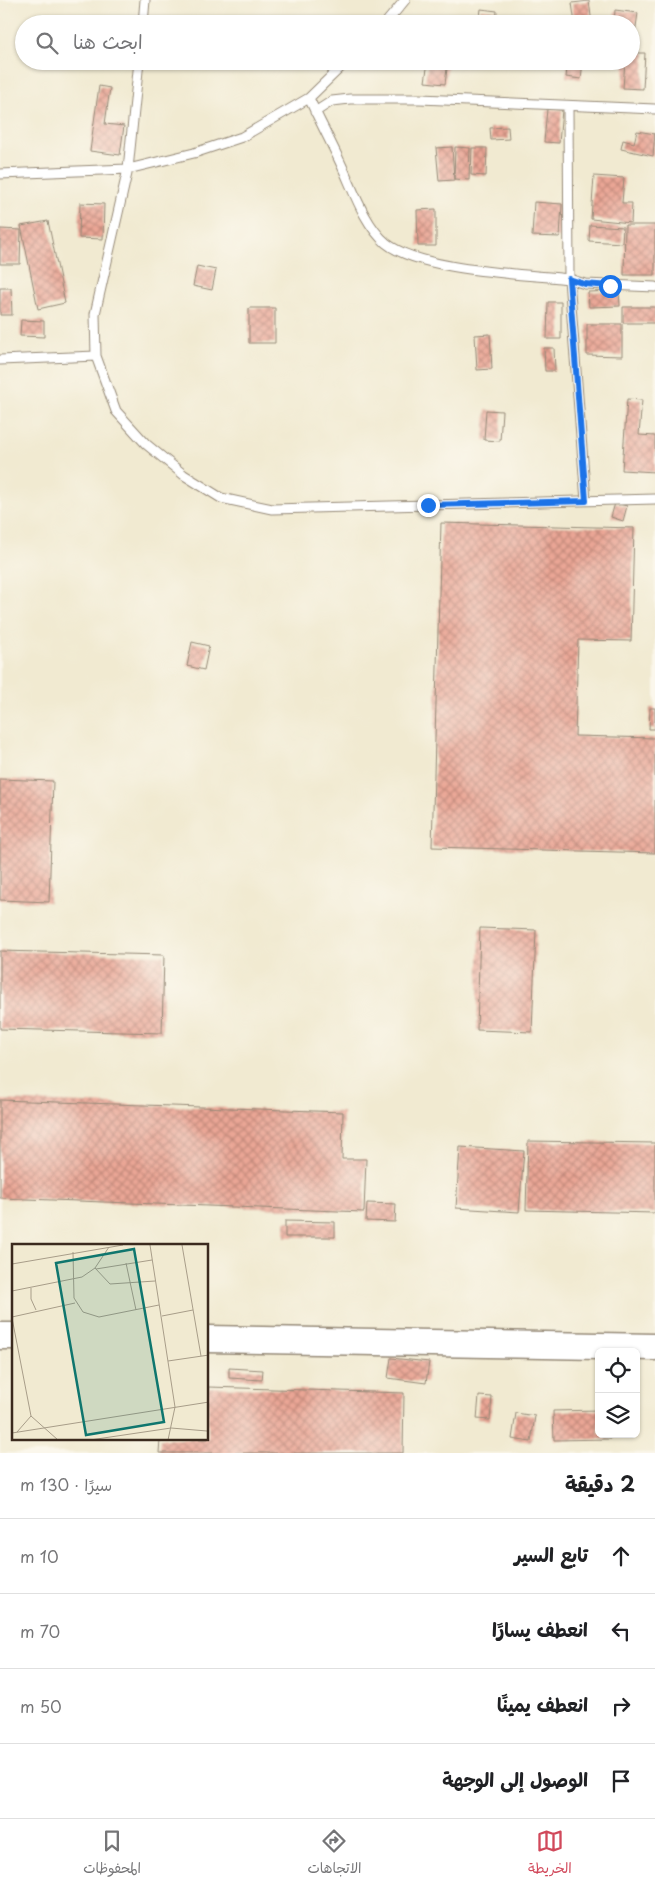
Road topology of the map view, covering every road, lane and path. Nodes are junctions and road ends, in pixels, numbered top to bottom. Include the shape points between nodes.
1 (145, 0) edge
2 (405, 0) edge
3 (144, 15) edge
4 (392, 15) edge
5 (138, 70) edge
6 (338, 70) edge
7 (309, 98) junction
8 (568, 107) junction
9 (655, 109) edge
10 (315, 112) junction
11 (128, 169) junction
12 (0, 174) edge
13 (569, 279) junction
14 (655, 287) edge
15 (96, 356) junction
16 (0, 360) edge
17 (655, 499) edge
18 (586, 501) junction
19 (209, 1339) edge
20 (655, 1347) edge

1 - 3 lane
2 - 4 lane
5 - 11 lane
6 - 7 lane
7 - 10 lane
7 - 11 lane via 242,137
8 - 9 lane
8 - 10 lane via 420,99 350,99 332,101
8 - 13 lane
10 - 13 lane via 376,233 388,244 411,255 450,266
11 - 12 lane
11 - 15 lane via 96,314
13 - 14 lane via 585,284
13 - 18 lane
15 - 16 lane
15 - 18 lane via 116,411 146,444 184,475 221,498 272,508
17 - 18 lane
19 - 20 street

